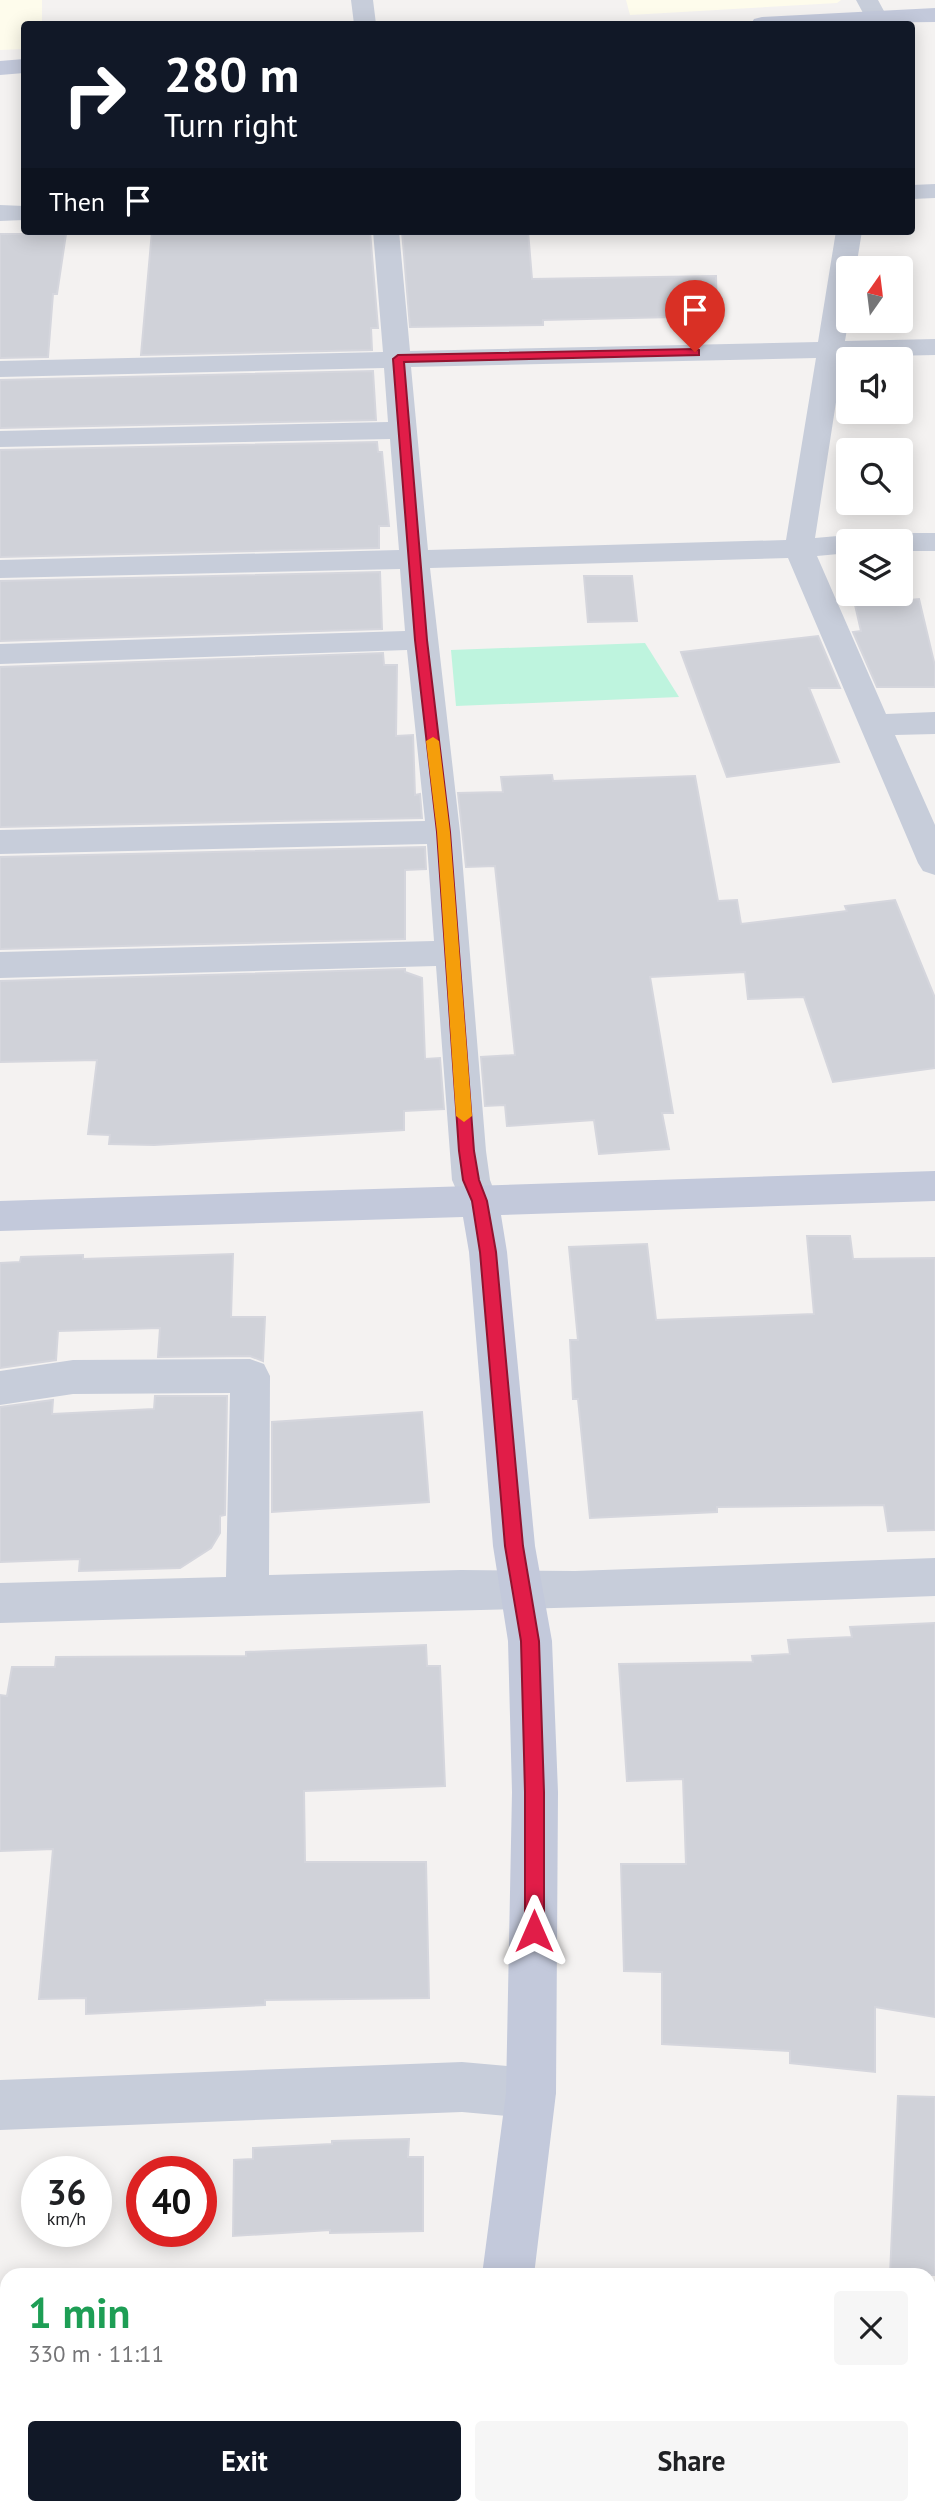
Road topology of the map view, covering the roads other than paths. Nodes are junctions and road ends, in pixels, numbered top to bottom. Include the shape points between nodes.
1 (362, 0) edge
2 (875, 14) edge
3 (935, 15) edge
4 (365, 21) edge
5 (795, 21) edge
6 (21, 66) edge
7 (0, 68) edge
8 (915, 191) edge
9 (935, 191) edge
10 (0, 213) edge
11 (21, 213) edge
12 (386, 235) edge
13 (848, 235) edge
14 (935, 347) edge
15 (829, 349) junction
16 (398, 359) junction
17 (0, 369) edge
18 (404, 430) junction
19 (0, 439) edge
20 (913, 542) edge
21 (935, 542) edge
22 (836, 545) edge
23 (799, 549) junction
24 (416, 559) junction
25 (0, 569) edge
26 (421, 640) junction
27 (0, 654) edge
28 (935, 723) edge
29 (874, 725) junction
30 (443, 832) junction
31 (0, 842) edge
32 (935, 863) edge
33 (452, 953) junction
34 (0, 965) edge
35 (935, 1186) edge
36 (480, 1201) junction
37 (0, 1216) edge
38 (0, 1388) edge
39 (935, 1577) edge
40 (520, 1590) junction
41 (247, 1595) junction
42 (0, 1603) edge
43 (531, 2093) junction
44 (0, 2105) edge
45 (509, 2268) edge

1 - 4 street
2 - 3 street
2 - 5 street
6 - 7 street
8 - 9 street
10 - 11 street
12 - 16 street
13 - 15 street
14 - 15 street
15 - 16 street
15 - 23 street
16 - 17 street
16 - 18 street
18 - 19 street
18 - 24 street
20 - 21 street
22 - 23 street
23 - 24 street
23 - 29 street
24 - 25 street
24 - 26 street
26 - 27 street
26 - 30 street
28 - 29 street
29 - 32 street
30 - 31 street
30 - 33 street
33 - 34 street
33 - 36 street via 467,1151
35 - 36 street
36 - 37 street
36 - 40 street
38 - 41 street via 73,1377 250,1376
39 - 40 street
40 - 41 street
40 - 43 street via 530,1641 535,1792
41 - 42 street
43 - 44 street via 462,2087
43 - 45 street

